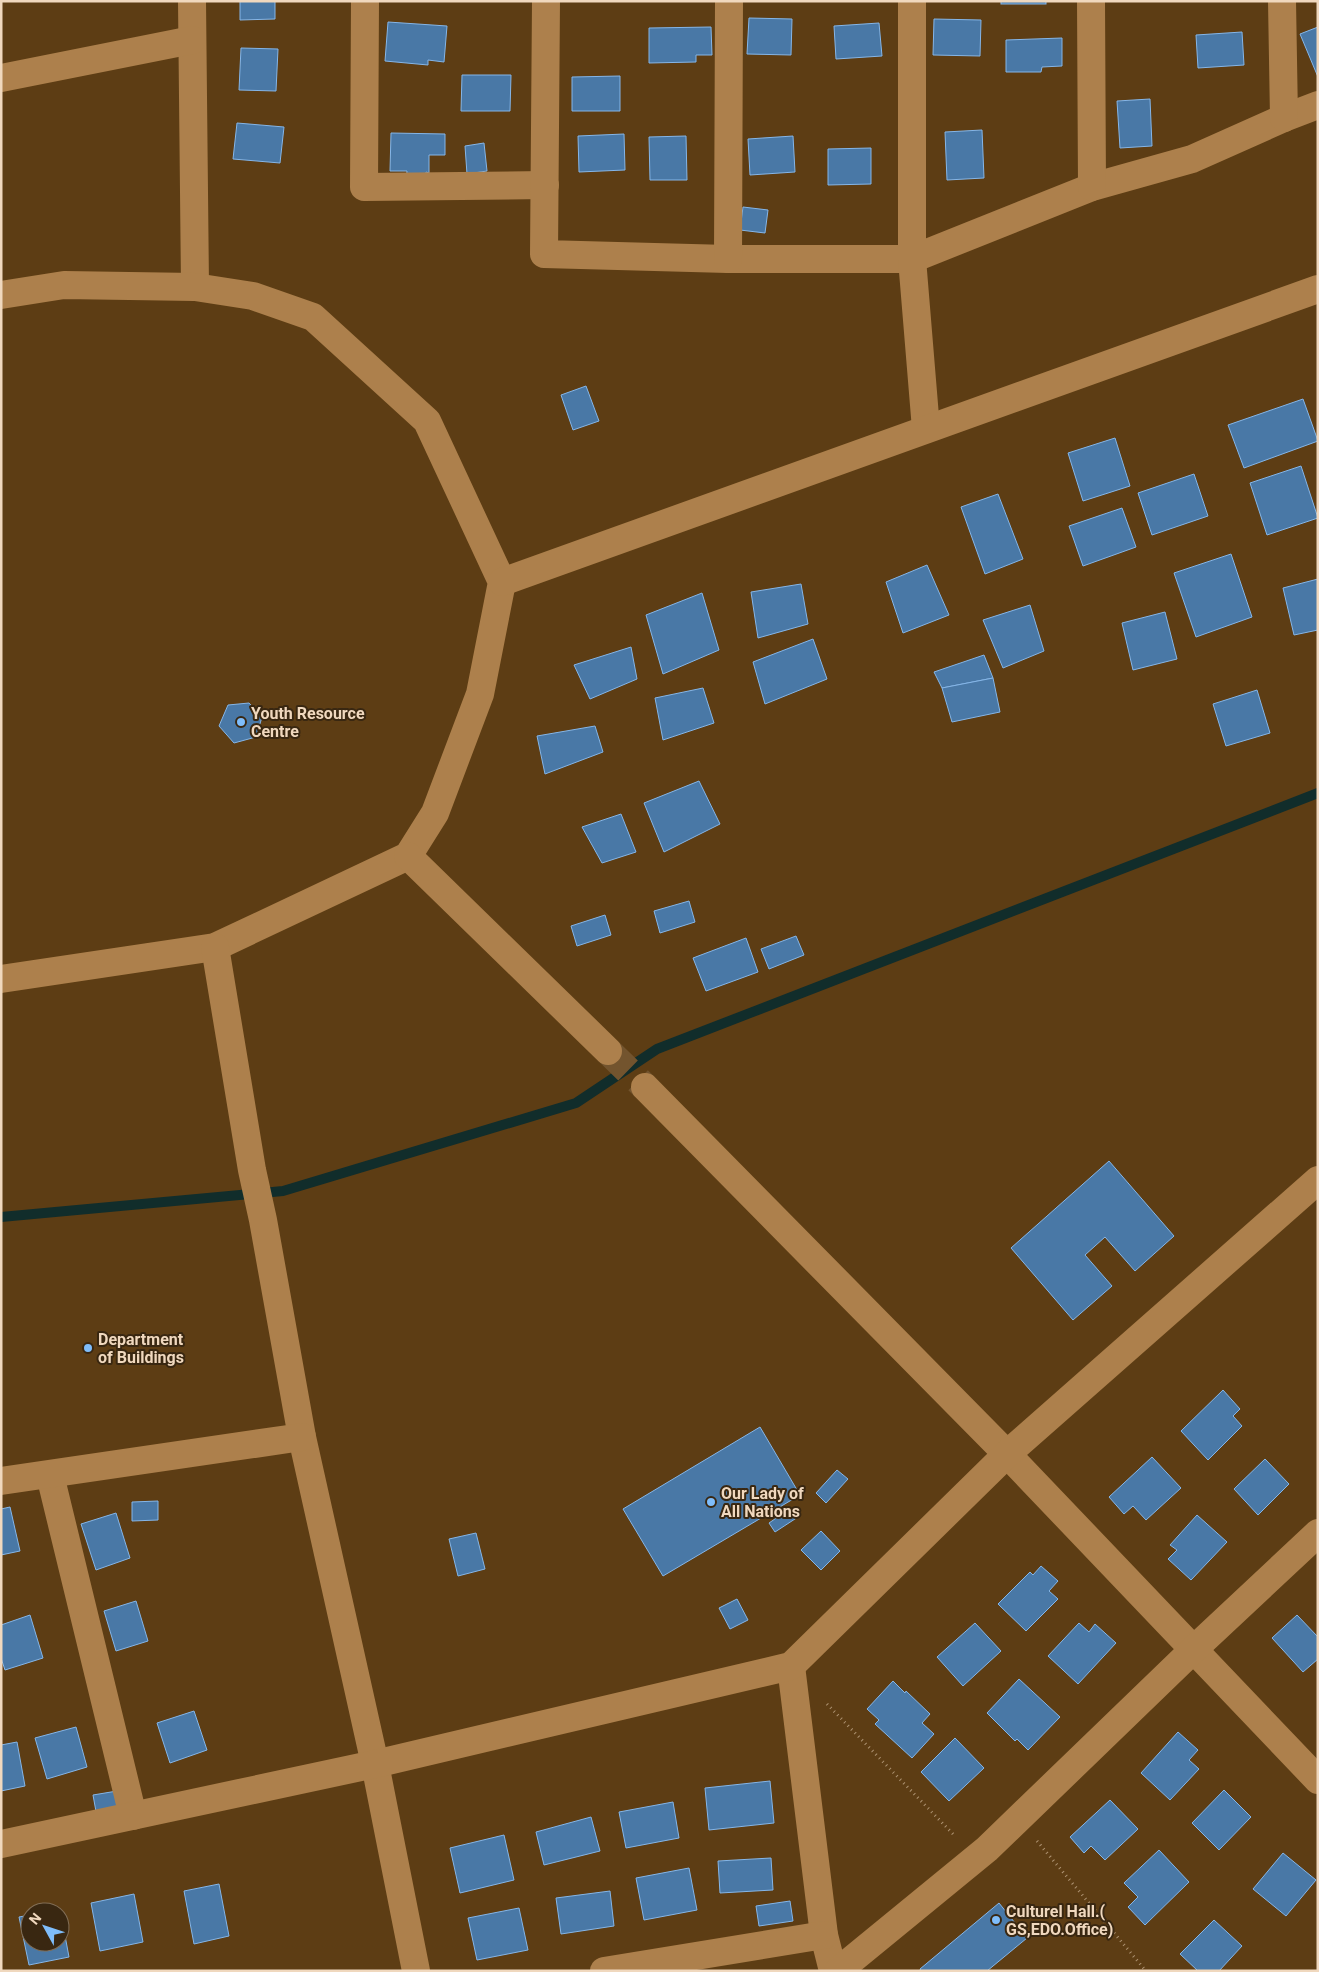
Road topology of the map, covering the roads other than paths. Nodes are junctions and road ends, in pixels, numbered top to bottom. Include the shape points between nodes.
1 (192, 1) edge
2 (365, 1) edge
3 (546, 1) edge
4 (728, 1) edge
5 (912, 1) edge
6 (1091, 1) edge
7 (1282, 1) edge
8 (192, 40) junction
9 (1, 78) edge
10 (1318, 105) edge
11 (1284, 118) junction
12 (545, 185) junction
13 (1092, 187) junction
14 (728, 259) junction
15 (912, 259) junction
16 (195, 286) junction
17 (1318, 289) edge
18 (1, 295) edge
19 (926, 429) junction
20 (502, 582) junction
21 (408, 856) junction
22 (215, 947) junction
23 (1, 979) edge
24 (608, 1051) tunnel mouth
25 (645, 1087) tunnel mouth
26 (1318, 1180) edge
27 (302, 1438) junction
28 (1007, 1454) junction
29 (50, 1475) junction
30 (1, 1481) edge
31 (1318, 1533) edge
32 (1193, 1650) junction
33 (791, 1666) junction
34 (376, 1764) junction
35 (1318, 1780) edge
36 (133, 1816) junction
37 (1, 1844) edge
38 (824, 1935) junction
39 (416, 1971) edge
40 (604, 1971) edge
41 (833, 1971) edge
42 (838, 1971) edge

1 - 8 street
2 - 12 street via 364,187
3 - 12 street
4 - 14 street
5 - 15 street
6 - 13 street
7 - 11 street
8 - 9 street
8 - 16 street
10 - 11 street
11 - 13 street via 1192,159
12 - 14 street via 544,254
13 - 15 street
14 - 15 street
15 - 19 street
16 - 18 street via 64,285
16 - 20 street via 253,296 313,317 427,421
17 - 19 street
19 - 20 street
20 - 21 street via 480,694 435,813
21 - 22 street
21 - 24 street
22 - 23 street
22 - 27 street
25 - 28 street
26 - 28 street
27 - 29 street
27 - 34 street
28 - 32 street
28 - 33 street
29 - 30 street
29 - 36 street
31 - 32 street
32 - 35 street
32 - 42 street via 976,1858
33 - 34 street
33 - 38 street
34 - 36 street
34 - 39 street
36 - 37 street
38 - 40 street
38 - 41 street

